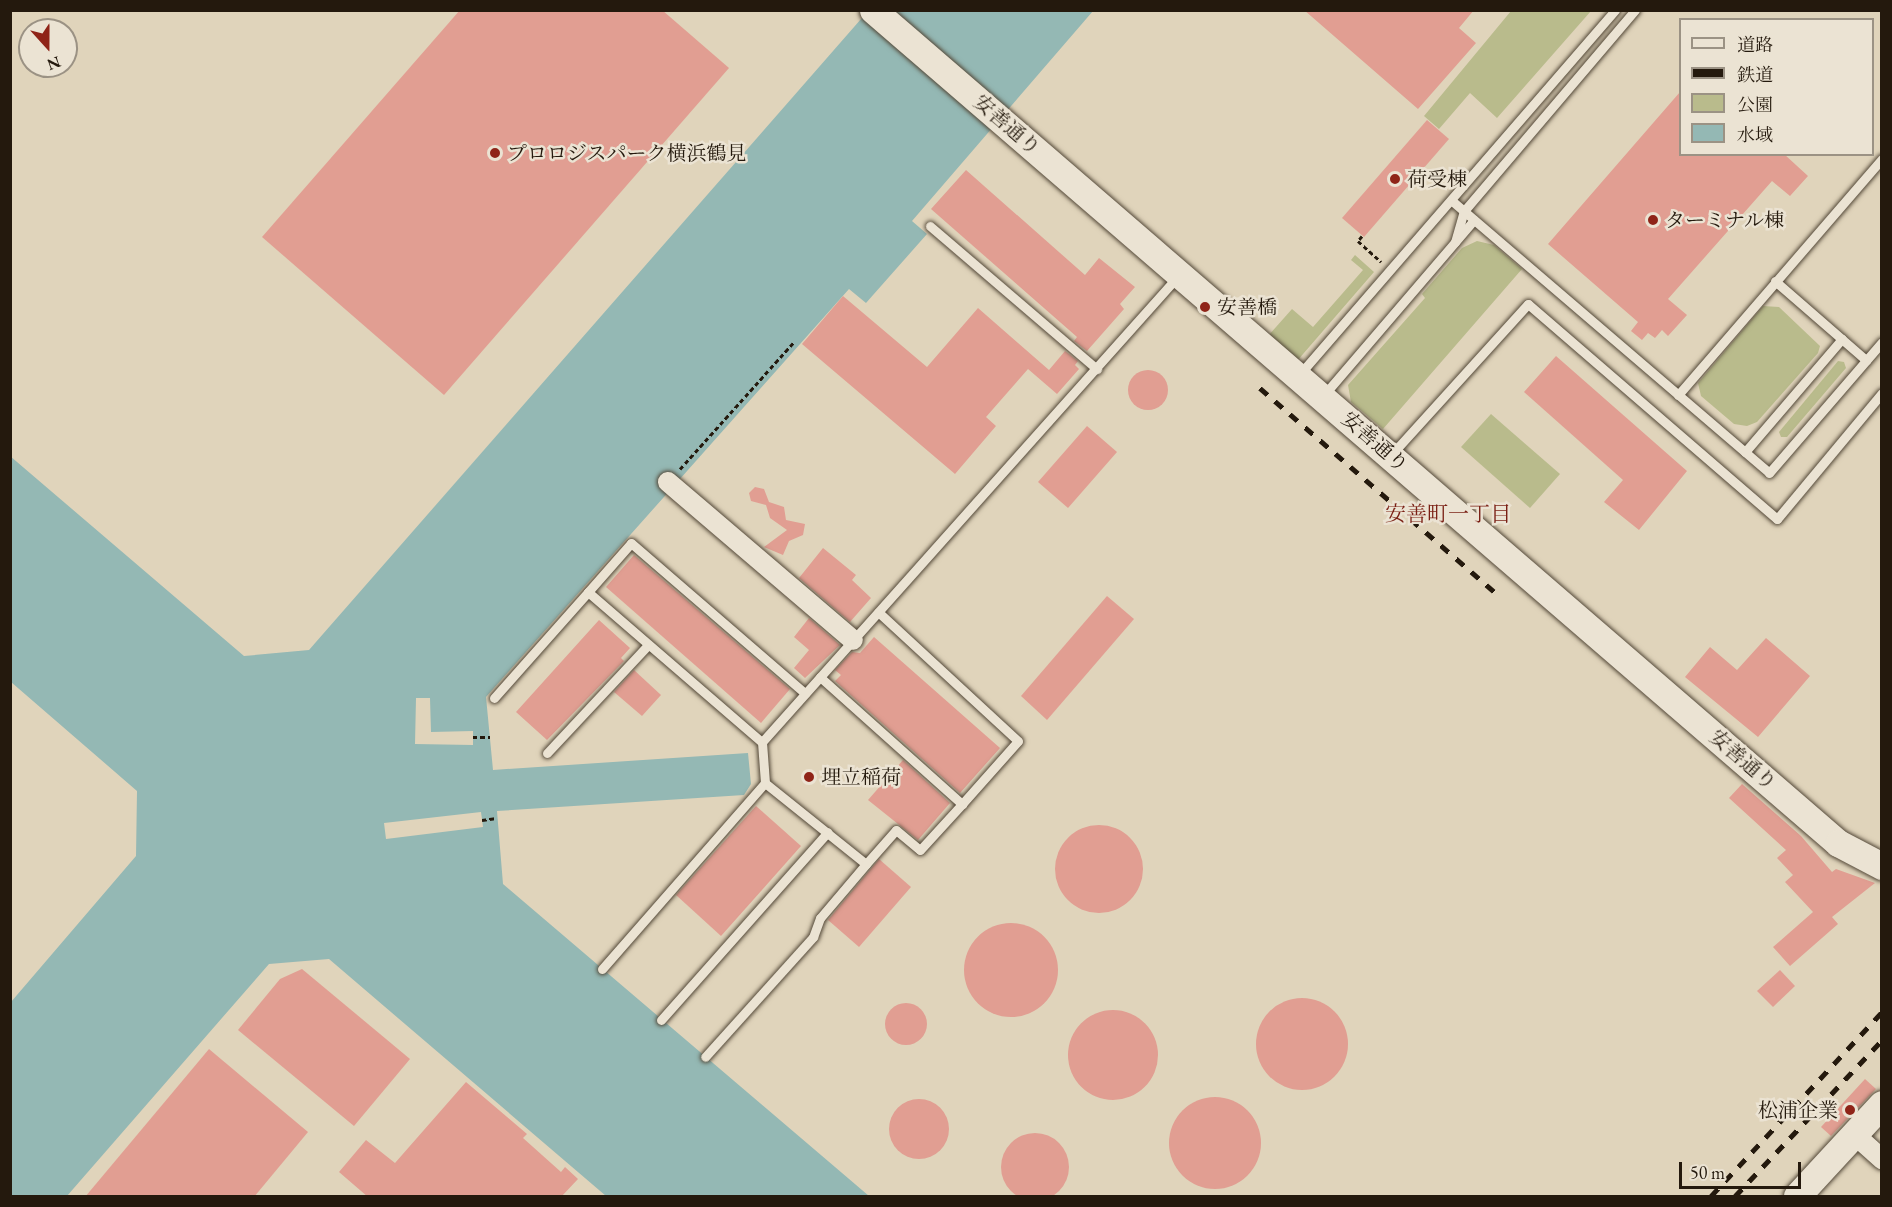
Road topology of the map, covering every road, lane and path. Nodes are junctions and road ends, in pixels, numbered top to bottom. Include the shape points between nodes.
1 (873, 10) edge
2 (1615, 10) edge
3 (1635, 10) edge
4 (1881, 159) edge
5 (1451, 200) junction
6 (1464, 211) junction
7 (1474, 220) junction
8 (930, 226) dead end
9 (1362, 236) dead end
10 (1455, 242) junction
11 (1381, 262) dead end
12 (1180, 273) junction
13 (1775, 281) junction
14 (1842, 339) junction
15 (794, 342) dead end
16 (1881, 342) edge
17 (1866, 360) junction
18 (1097, 369) junction
19 (1299, 375) junction
20 (1881, 393) edge
21 (1678, 395) junction
22 (1322, 396) junction
23 (1744, 452) junction
24 (1391, 456) junction
25 (668, 482) joint
26 (588, 592) junction
27 (878, 612) junction
28 (853, 640) junction
29 (648, 645) junction
30 (820, 677) junction
31 (805, 693) junction
32 (494, 698) dead end
33 (473, 737) dead end
34 (490, 737) dead end
35 (762, 742) junction
36 (547, 753) dead end
37 (765, 783) junction
38 (962, 804) junction
39 (497, 818) dead end
40 (482, 820) dead end
41 (828, 832) junction
42 (866, 864) junction
43 (1881, 866) edge
44 (602, 969) dead end
45 (661, 1020) dead end
46 (705, 1057) dead end
47 (1881, 1104) edge
48 (1854, 1134) junction
49 (1881, 1159) edge
50 (1797, 1197) edge

1 - 12 street, 安善通り
2 - 5 lane
3 - 6 lane
4 - 13 lane
5 - 6 lane
5 - 19 lane
6 - 7 lane
6 - 10 lane
7 - 10 lane
7 - 21 lane
8 - 18 lane
9 - 11 path via 1358,241
10 - 22 lane
12 - 18 lane
12 - 19 street, 安善通り
13 - 14 lane
13 - 21 lane
14 - 17 lane
14 - 23 lane
15 - 25 path
16 - 17 lane
17 - 23 lane via 1769,473
18 - 27 lane
19 - 22 street, 安善通り
20 - 24 lane via 1777,519 1528,304
21 - 23 lane
22 - 24 street, 安善通り
24 - 43 street, 安善通り via 1838,843
25 - 28 street
26 - 29 lane
26 - 31 lane via 631,543
26 - 32 lane
27 - 28 lane
27 - 38 lane via 1018,741
28 - 30 lane
29 - 35 lane
29 - 36 lane
30 - 31 lane
30 - 38 lane
31 - 35 lane
33 - 34 path
35 - 37 lane
37 - 41 lane
37 - 44 lane
38 - 42 lane via 920,850 896,830
39 - 40 path
41 - 42 lane
41 - 45 lane
42 - 46 lane via 820,918 813,937
47 - 48 street
48 - 49 street
48 - 50 street

